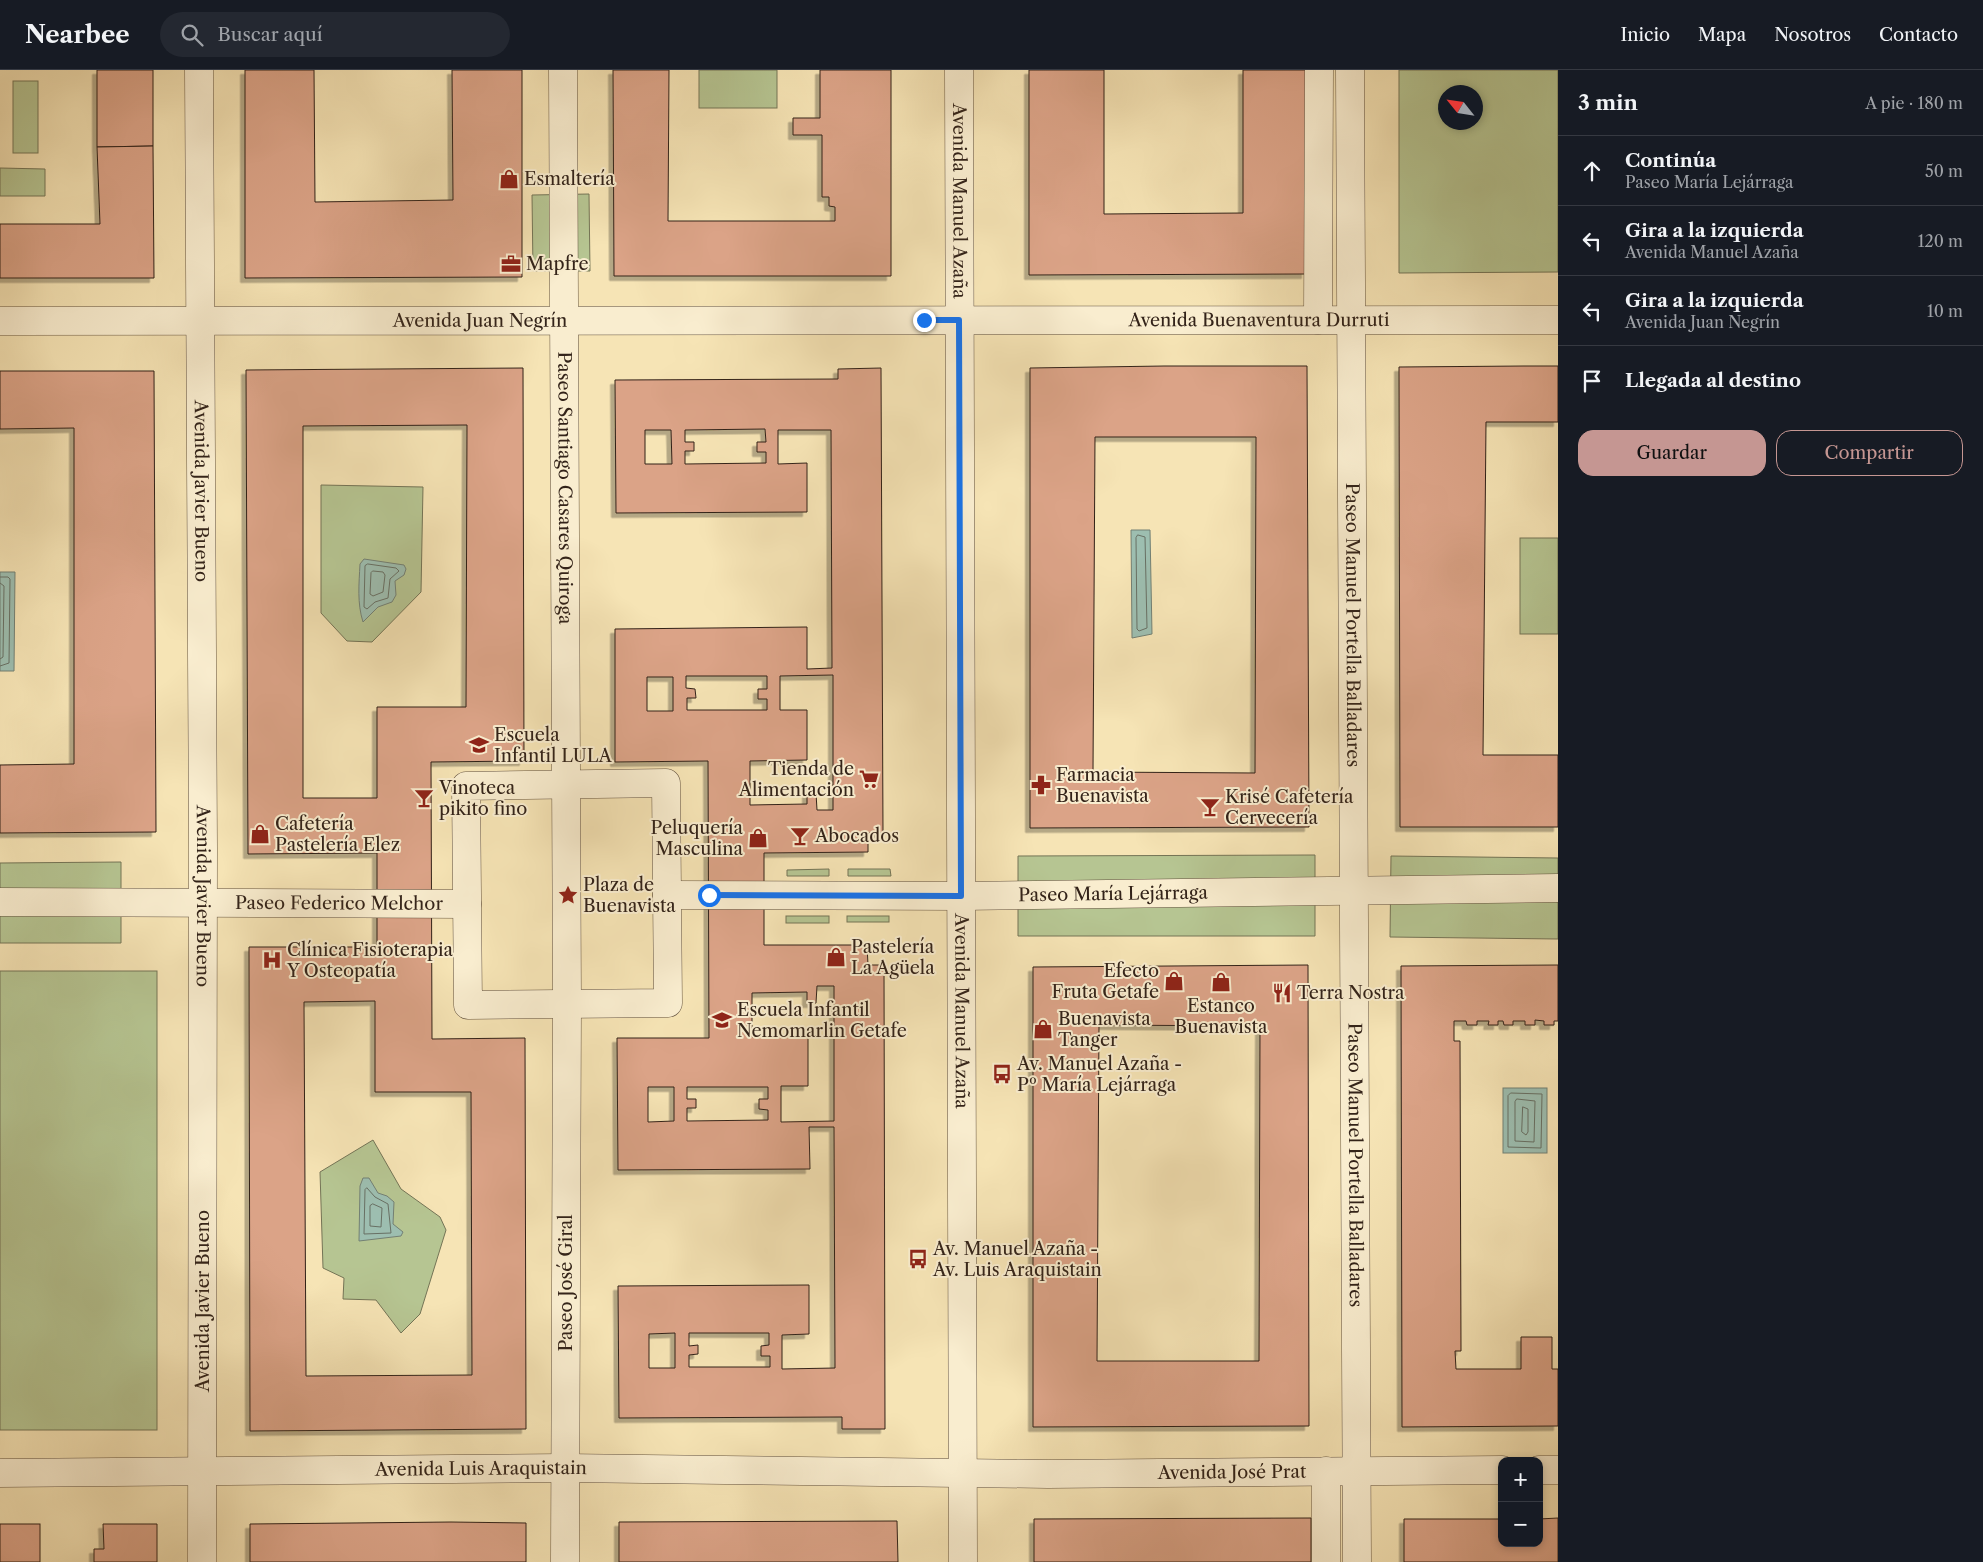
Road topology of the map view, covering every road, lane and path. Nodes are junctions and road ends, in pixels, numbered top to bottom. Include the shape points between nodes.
1 (199, 70) edge
2 (563, 70) edge
3 (958, 70) edge
4 (1319, 70) edge
5 (1350, 70) edge
6 (959, 320) junction
7 (1318, 320) junction
8 (1351, 320) junction
9 (1558, 320) edge
10 (200, 321) junction
11 (565, 321) junction
12 (0, 322) edge
13 (567, 784) junction
14 (1558, 888) edge
15 (1354, 891) junction
16 (667, 895) junction
17 (961, 896) junction
18 (0, 902) edge
19 (203, 904) junction
20 (467, 904) junction
21 (567, 1004) junction
22 (565, 1468) junction
23 (1498, 1470) edge
24 (1543, 1470) edge
25 (1558, 1470) edge
26 (202, 1471) junction
27 (1326, 1471) junction
28 (1356, 1471) junction
29 (0, 1473) edge
30 (963, 1473) junction
31 (202, 1562) edge
32 (565, 1562) edge
33 (963, 1562) edge
34 (1326, 1562) edge
35 (1357, 1562) edge

1 - 10 street, Avenida Javier Bueno
2 - 11 street, Paseo Santiago Casares Quiroga
3 - 6 street, Avenida Manuel Azaña
4 - 7 street
5 - 8 street, Paseo Manuel Portella Balladares
6 - 7 street, Avenida Buenaventura Durruti
6 - 11 street, Avenida Juan Negrín
6 - 17 street, Avenida Manuel Azaña
7 - 8 street, Avenida Buenaventura Durruti
8 - 9 street, Avenida Buenaventura Durruti
8 - 15 street, Paseo Manuel Portella Balladares
10 - 11 street, Avenida Juan Negrín
10 - 12 street, Avenida Juan Negrín
10 - 19 street, Avenida Javier Bueno
11 - 13 street, Paseo Santiago Casares Quiroga
13 - 16 street via 666,783
13 - 20 street via 466,786
13 - 21 street, Paseo Santiago Casares Quiroga
14 - 15 street, Paseo María Lejárraga
15 - 17 street, Paseo María Lejárraga
15 - 28 street, Paseo Manuel Portella Balladares
16 - 17 street, Paseo María Lejárraga
16 - 21 street via 668,1003
17 - 30 street, Avenida Manuel Azaña
18 - 19 street, Paseo Federico Melchor
19 - 20 street, Paseo Federico Melchor
19 - 26 street, Avenida Javier Bueno
20 - 21 street via 468,1005
21 - 22 street, Paseo José Giral
22 - 26 street, Avenida Luis Araquistain
22 - 30 street, Avenida Luis Araquistain
22 - 32 street, Paseo José Giral
23 - 28 street, Avenida José Prat
24 - 25 street
26 - 29 street, Avenida Luis Araquistain
26 - 31 street, Avenida Javier Bueno
27 - 28 street, Avenida José Prat
27 - 30 street, Avenida José Prat
27 - 34 street
28 - 35 street, Paseo Manuel Portella Balladares
30 - 33 street, Avenida Manuel Azaña

